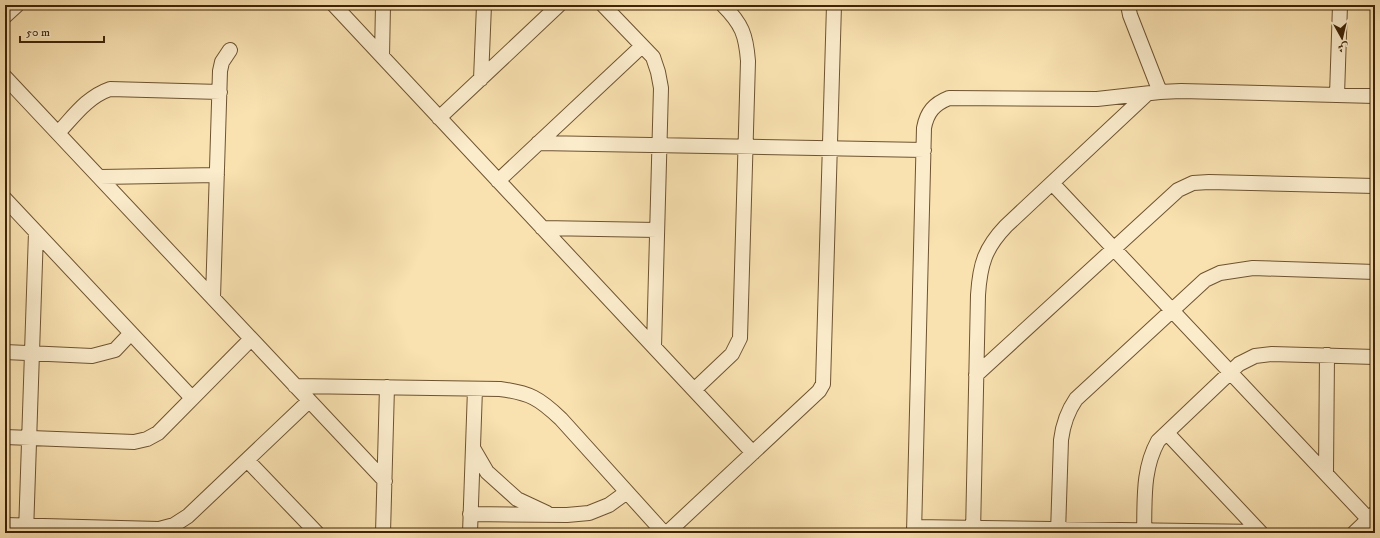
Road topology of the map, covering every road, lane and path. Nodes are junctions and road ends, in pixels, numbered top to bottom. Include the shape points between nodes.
1 (17, 5) edge
2 (334, 5) edge
3 (383, 5) edge
4 (484, 5) edge
5 (558, 5) edge
6 (603, 5) edge
7 (723, 5) edge
8 (834, 5) edge
9 (1128, 5) edge
10 (1340, 5) edge
11 (5, 16) edge
12 (642, 46) junction
13 (230, 50) dead end
14 (382, 56) junction
15 (5, 77) edge
16 (481, 79) junction
17 (220, 92) junction
18 (1153, 93) junction
19 (1337, 95) junction
20 (1375, 96) edge
21 (439, 118) junction
22 (58, 133) junction
23 (538, 143) junction
24 (659, 145) junction
25 (745, 147) junction
26 (830, 148) junction
27 (924, 150) junction
28 (217, 175) junction
29 (100, 177) junction
30 (498, 181) junction
31 (1052, 183) junction
32 (1375, 186) edge
33 (5, 199) edge
34 (542, 228) junction
35 (657, 230) junction
36 (36, 232) junction
37 (1114, 248) junction
38 (1375, 272) edge
39 (213, 298) junction
40 (1172, 310) junction
41 (131, 334) junction
42 (251, 339) junction
43 (654, 347) junction
44 (5, 352) edge
45 (32, 354) junction
46 (1327, 355) junction
47 (1375, 357) edge
48 (1230, 371) junction
49 (976, 375) junction
50 (295, 386) junction
51 (387, 387) junction
52 (475, 389) junction
53 (694, 390) junction
54 (192, 398) junction
55 (309, 401) junction
56 (1167, 433) junction
57 (5, 437) edge
58 (29, 438) junction
59 (473, 447) junction
60 (753, 453) junction
61 (247, 460) junction
62 (1326, 472) junction
63 (385, 481) junction
64 (627, 492) junction
65 (470, 514) junction
66 (550, 515) junction
67 (1373, 519) edge
68 (5, 525) edge
69 (26, 529) edge
70 (914, 530) edge
71 (973, 531) edge
72 (1058, 531) edge
73 (1144, 532) edge
74 (317, 533) edge
75 (383, 533) edge
76 (470, 533) edge
77 (664, 533) edge
78 (667, 533) edge
79 (1261, 533) edge
80 (1354, 533) edge

1 - 11 street
2 - 14 street
3 - 14 street
4 - 16 street
5 - 16 street
6 - 12 street
7 - 25 street via 741,25 746,41
8 - 26 street
9 - 18 street
10 - 19 street
12 - 23 street
12 - 24 street via 653,58 661,88
13 - 17 street via 222,62
14 - 21 street
15 - 22 street
16 - 21 street
17 - 22 street via 110,89 98,93 88,101
17 - 28 street
18 - 19 street
18 - 27 street via 1097,99 949,98 940,102 926,118
18 - 31 street
19 - 20 street
21 - 30 street
22 - 29 street
23 - 24 street
23 - 30 street
24 - 25 street
24 - 35 street
25 - 26 street
25 - 53 street via 740,338 732,354
26 - 27 street
26 - 60 street via 823,384 819,391
27 - 70 street
28 - 29 street
28 - 39 street
29 - 39 street
30 - 34 street
31 - 37 street
31 - 49 street via 993,240 984,257 978,288
32 - 37 street via 1217,182 1193,184 1178,190
33 - 36 street
34 - 35 street
34 - 43 street
35 - 43 street
36 - 41 street
36 - 45 street
37 - 40 street
37 - 49 street
38 - 40 street via 1253,268 1235,270 1205,280
39 - 42 street
40 - 48 street
40 - 72 street via 1076,399 1068,411 1061,440
41 - 45 street via 115,350 104,354
41 - 54 street
42 - 50 street
42 - 54 street
43 - 53 street
44 - 45 street
45 - 58 street
46 - 47 street
46 - 48 street via 1255,356
46 - 62 street
48 - 56 street
48 - 62 street
49 - 71 street
50 - 51 street
50 - 55 street
51 - 52 street
51 - 63 street
52 - 59 street
52 - 64 street via 523,392 544,403
53 - 60 street
54 - 58 street via 158,433 147,439 134,442
55 - 61 street
55 - 63 street
56 - 73 street via 1150,455
56 - 79 street
57 - 58 street
58 - 69 street
59 - 65 street
59 - 66 street via 487,472 517,499
60 - 78 street
61 - 69 street via 188,516 169,526 153,529
61 - 74 street
62 - 67 street
63 - 75 street
64 - 66 street via 609,505 589,513
64 - 77 street
65 - 66 street
65 - 76 street
67 - 80 street
68 - 69 street
70 - 71 street
71 - 72 street
72 - 73 street
73 - 79 street

